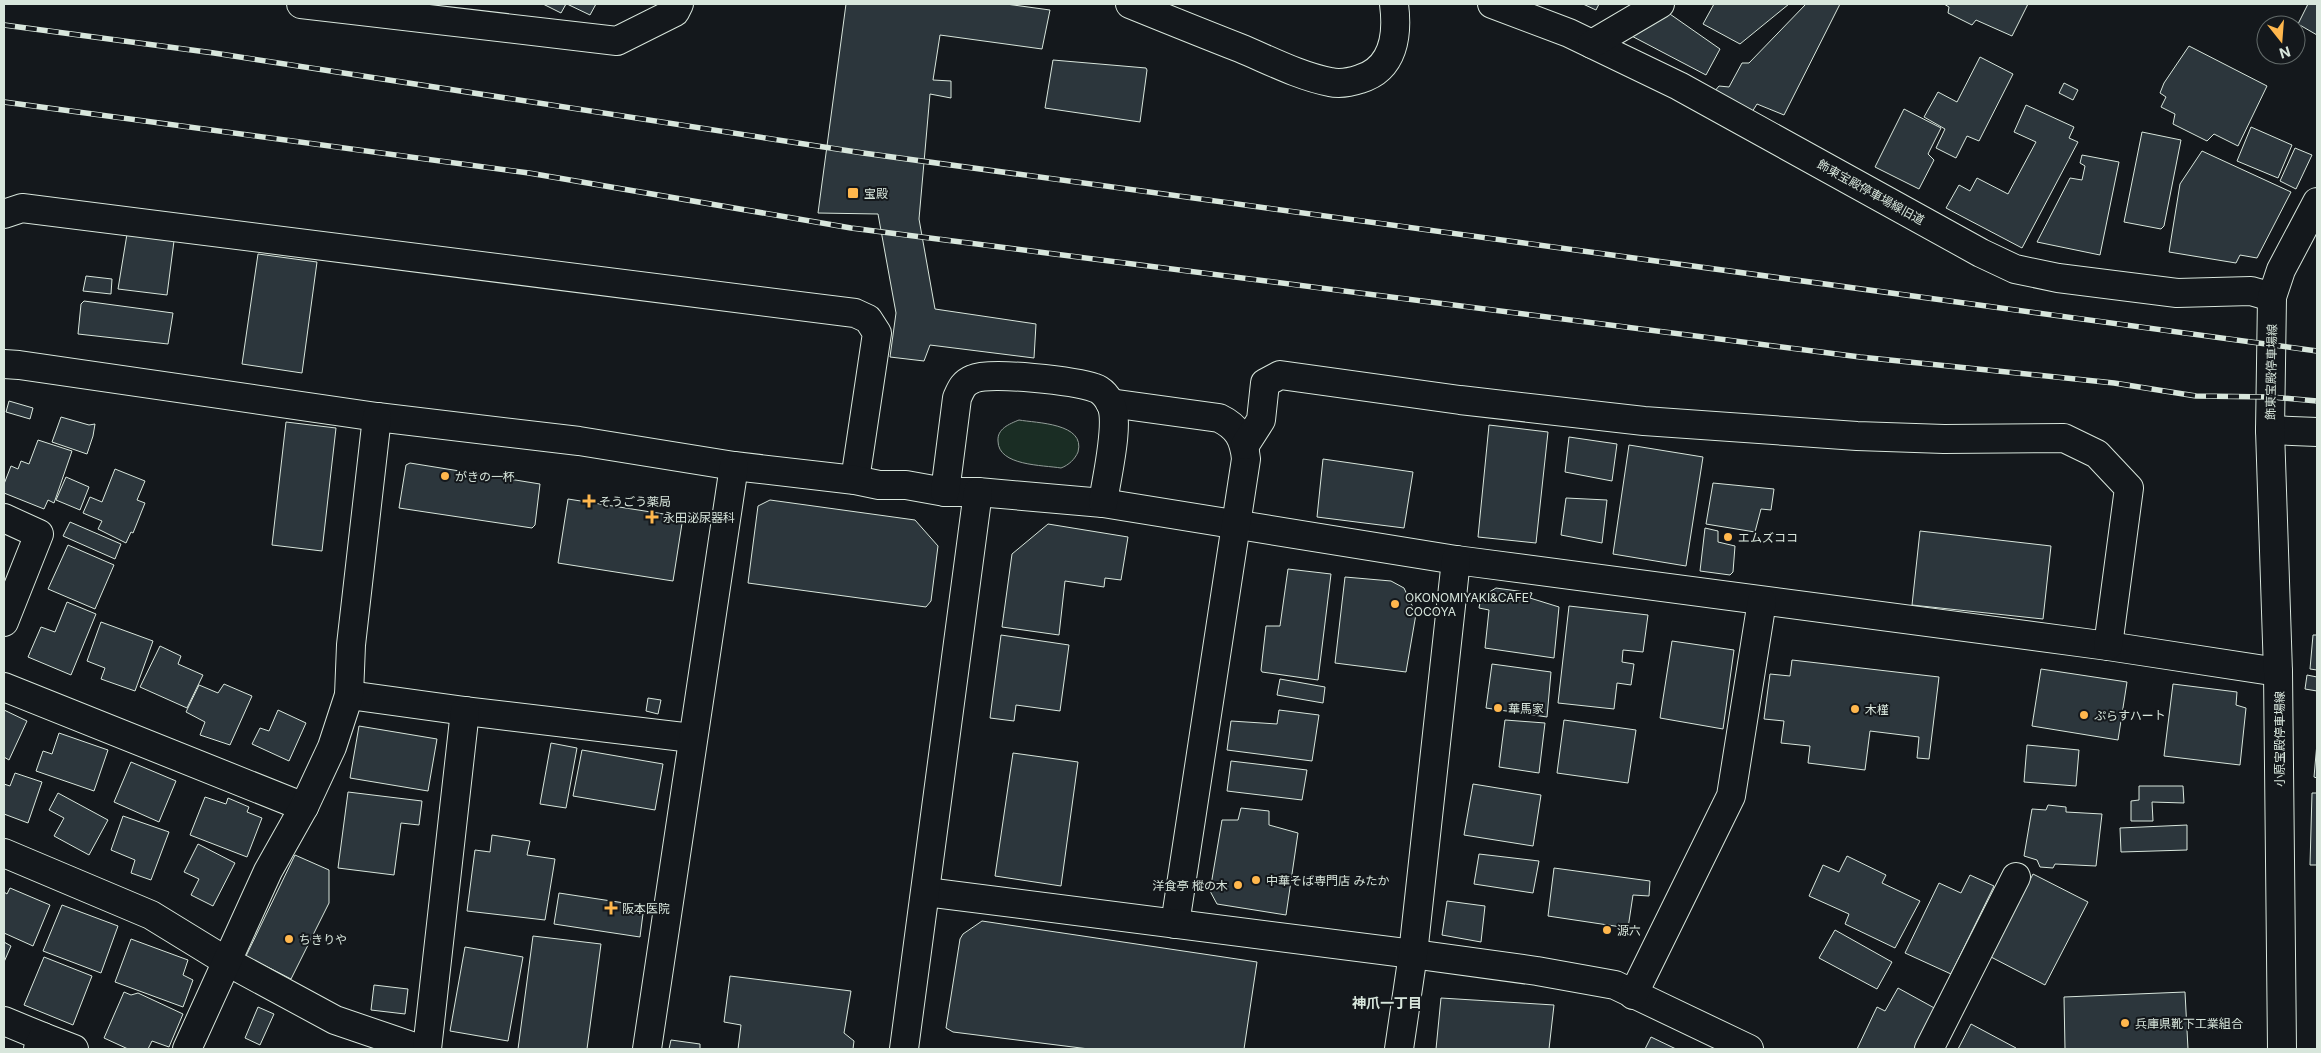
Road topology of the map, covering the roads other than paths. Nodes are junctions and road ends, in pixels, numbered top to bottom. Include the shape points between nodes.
1 (301, 4) edge
2 (680, 4) edge
3 (1130, 4) edge
4 (1394, 4) edge
5 (1492, 4) edge
6 (1660, 4) edge
7 (1592, 44) junction
8 (2317, 202) edge
9 (4, 214) edge
10 (2272, 297) junction
11 (4, 364) edge
12 (1110, 403) junction
13 (377, 417) junction
14 (2270, 430) junction
15 (2317, 432) edge
16 (1245, 445) junction
17 (734, 466) junction
18 (855, 480) junction
19 (945, 492) junction
20 (978, 492) junction
21 (1102, 503) junction
22 (4, 518) edge
23 (1235, 525) junction
24 (1456, 560) junction
25 (1762, 601) junction
26 (4, 622) edge
27 (2108, 646) junction
28 (2278, 672) junction
29 (4, 687) edge
30 (348, 695) junction
31 (465, 711) junction
32 (692, 738) junction
33 (304, 808) junction
34 (4, 853) edge
35 (2016, 877) dead end
36 (926, 892) junction
37 (1175, 924) junction
38 (1413, 954) junction
39 (226, 961) junction
40 (1633, 995) junction
41 (4, 1021) edge
42 (40, 1043) edge
43 (74, 1049) edge
44 (186, 1049) edge
45 (420, 1049) edge
46 (427, 1049) edge
47 (647, 1049) edge
48 (904, 1049) edge
49 (1399, 1049) edge
50 (1749, 1049) edge
51 (1929, 1049) edge
52 (2282, 1049) edge

1 - 2 street via 617,41 675,12
3 - 4 street via 1301,73 1331,82 1352,82 1384,66 1392,46 1396,17
5 - 7 street, 飾東宝殿停車場線旧道
6 - 7 street
7 - 10 street, 飾東宝殿停車場線旧道 via 1679,86 2014,269 2177,293 2251,291
8 - 10 street via 2281,270
9 - 18 street via 22,208 855,313 868,319 877,333
10 - 14 street, 飾東宝殿停車場線
11 - 13 street
12 - 16 street via 1219,418 1230,423
12 - 19 street via 1096,388 1072,383 997,375 974,378 962,386 957,398
12 - 21 street via 1114,422
13 - 17 street via 579,441
13 - 30 street
14 - 15 street, 飾東宝殿停車場線
14 - 28 street, 小原宝殿停車場線
16 - 23 street via 1246,459
16 - 27 street via 1261,420 1265,383 1280,375 1644,421 1857,436 2064,438 2098,454 2129,488
17 - 18 street
17 - 32 street
18 - 19 street
19 - 20 street
20 - 21 street
20 - 36 street
21 - 23 street
22 - 26 street via 39,534
23 - 24 street
23 - 37 street
24 - 25 street
24 - 38 street
25 - 27 street
25 - 40 street via 1731,796
27 - 28 street
28 - 52 street, 小原宝殿停車場線
29 - 33 street
30 - 31 street
30 - 33 street via 332,747
31 - 32 street
31 - 46 street
32 - 47 street
33 - 39 street via 268,871
34 - 39 street via 151,915
35 - 51 street
36 - 37 street
36 - 48 street
37 - 38 street
38 - 40 street via 1615,985
38 - 49 street
39 - 44 street
39 - 45 street via 335,1020
40 - 50 street
41 - 42 street
42 - 43 street

